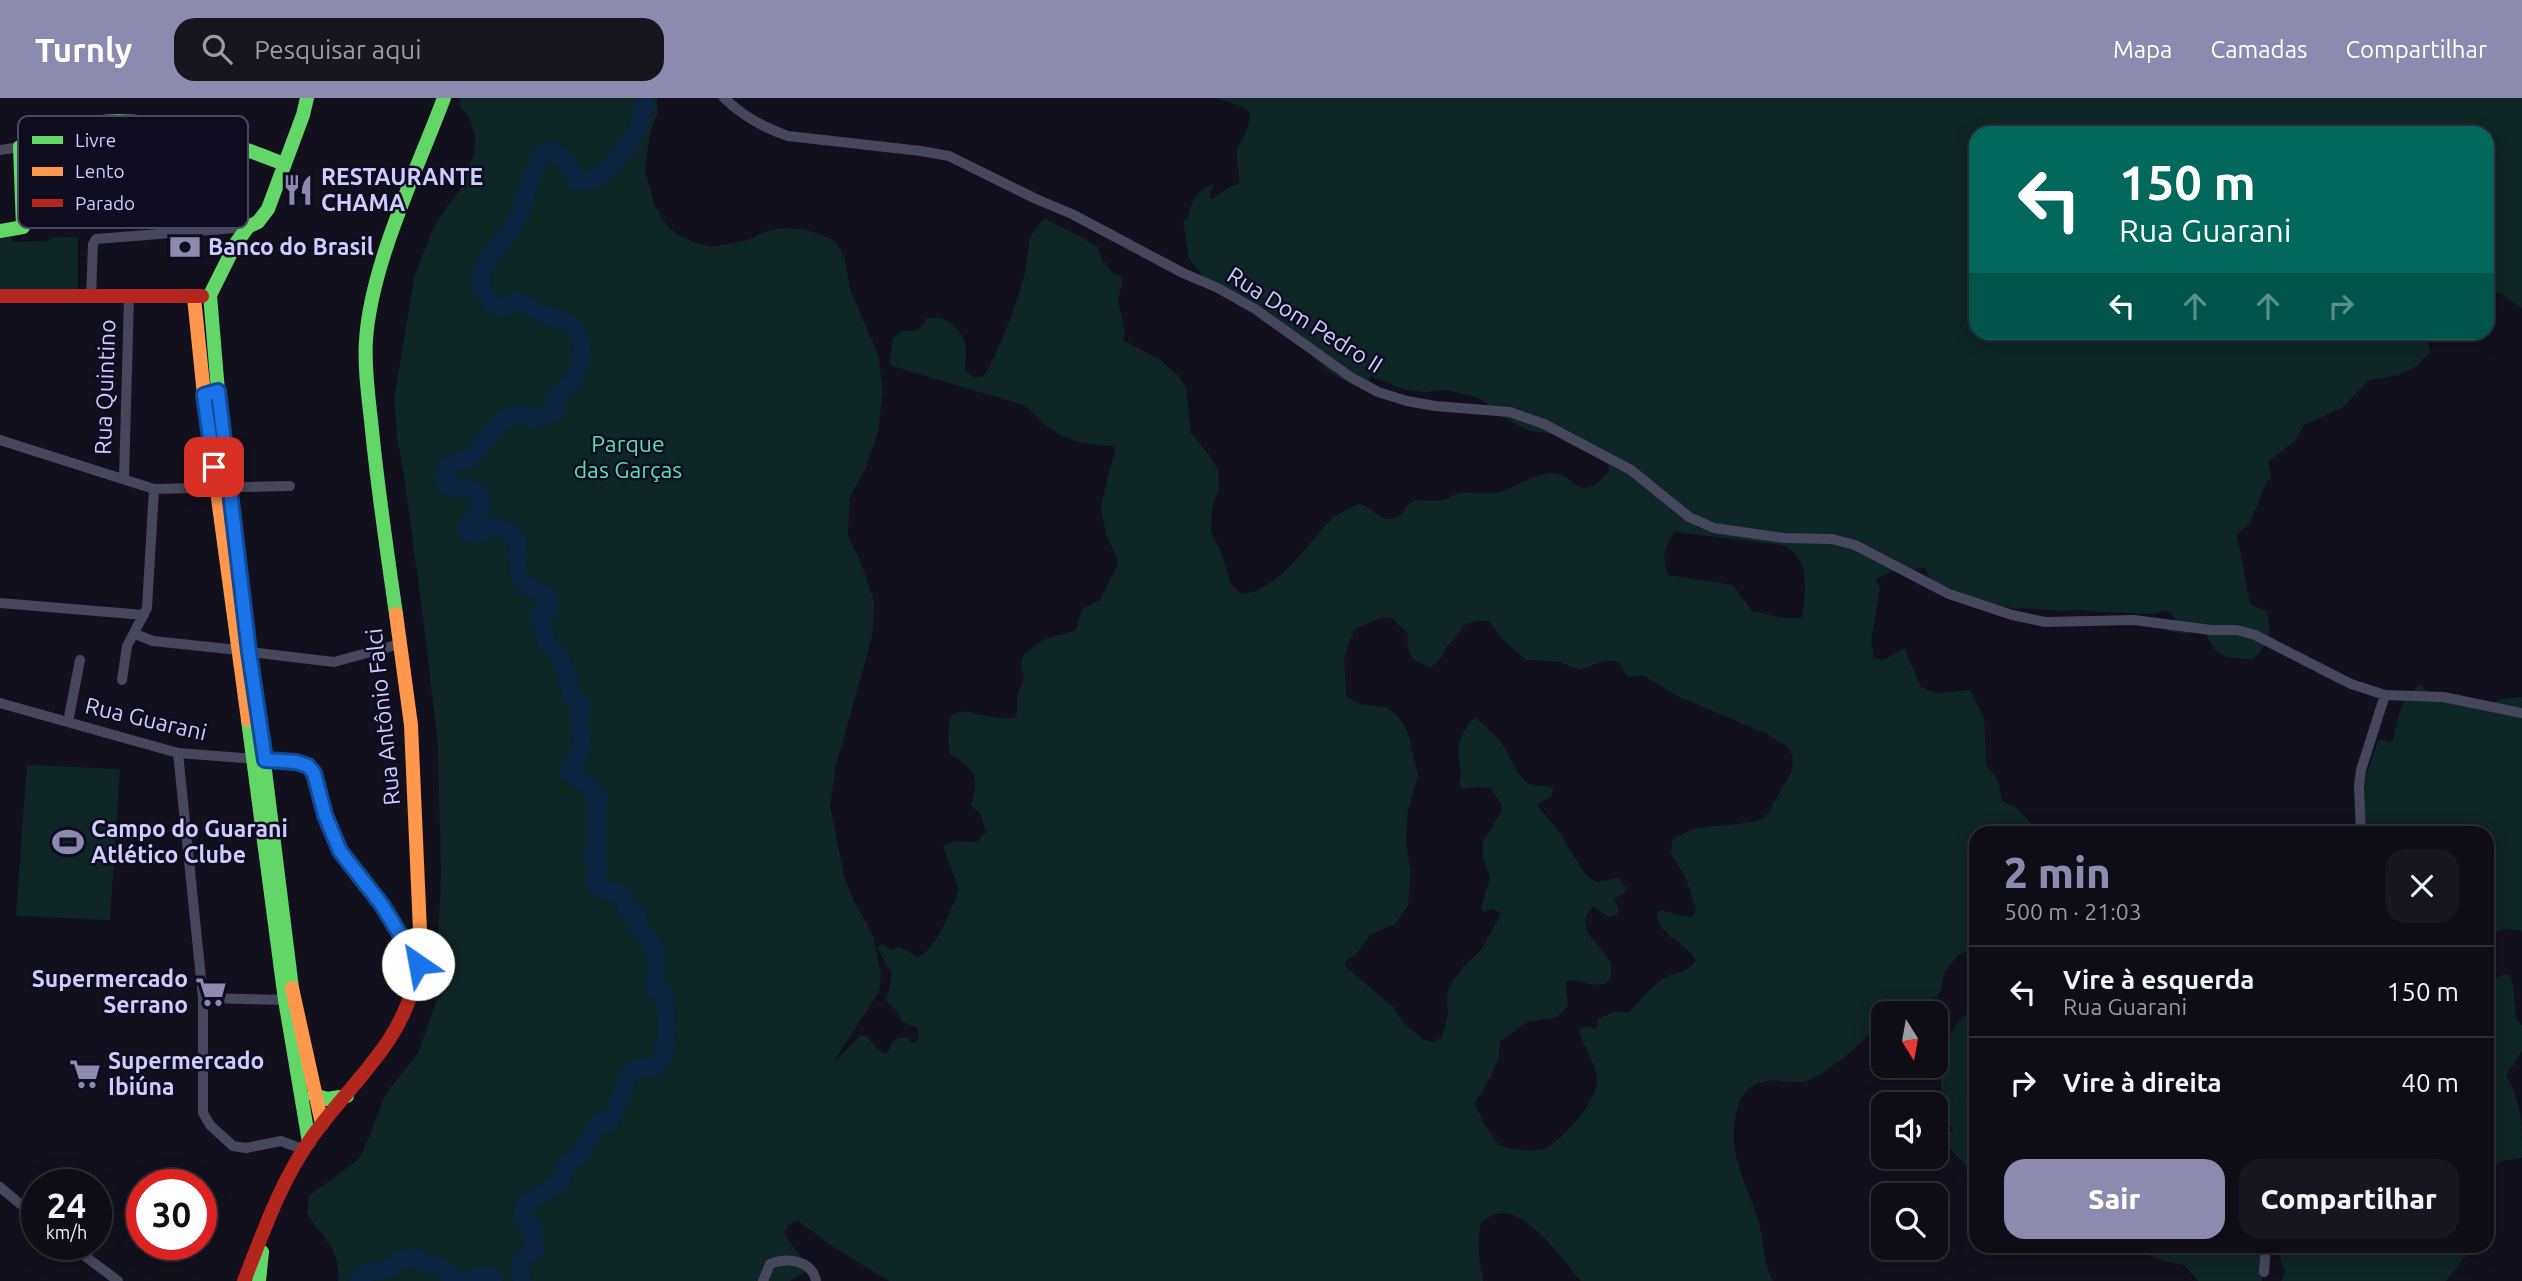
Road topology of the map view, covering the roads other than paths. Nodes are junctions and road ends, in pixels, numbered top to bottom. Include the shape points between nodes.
1 (300, 98) edge
2 (307, 98) edge
3 (435, 98) edge
4 (444, 98) edge
5 (723, 98) edge
6 (439, 114) junction
7 (303, 115) junction
8 (99, 116) edge
9 (159, 116) edge
10 (18, 146) edge
11 (248, 149) edge
12 (0, 150) edge
13 (284, 164) junction
14 (248, 227) edge
15 (18, 228) edge
16 (235, 228) edge
17 (247, 228) edge
18 (0, 231) edge
19 (210, 295) junction
20 (0, 296) edge
21 (91, 297) junction
22 (129, 297) junction
23 (194, 297) junction
24 (211, 393) junction
25 (0, 440) edge
26 (124, 478) junction
27 (290, 486) dead end
28 (224, 488) junction
29 (154, 489) junction
30 (0, 603) edge
31 (144, 615) junction
32 (135, 634) junction
33 (400, 643) junction
34 (244, 651) junction
35 (80, 660) dead end
36 (122, 680) dead end
37 (2385, 695) junction
38 (0, 703) edge
39 (2522, 713) edge
40 (68, 722) junction
41 (178, 753) junction
42 (259, 760) junction
43 (2361, 826) edge
44 (418, 964) junction
45 (203, 998) junction
46 (290, 1000) junction
47 (314, 1096) junction
48 (347, 1096) junction
49 (322, 1124) junction
50 (307, 1146) junction
51 (0, 1187) edge
52 (21, 1205) edge
53 (263, 1231) junction
54 (2265, 1253) edge
55 (90, 1260) edge
56 (2264, 1272) dead end
57 (118, 1281) edge
58 (244, 1281) edge
59 (259, 1281) edge
60 (763, 1281) edge
61 (816, 1281) edge

1 - 7 main road
2 - 7 main road
3 - 6 main road
4 - 6 main road, Rua Antônio Falci
5 - 37 street, Rua Dom Pedro II via 753,120 788,136 949,156 1218,288 1378,392 1436,406 1510,412 1544,424 1631,470 1689,517 1714,528 1855,545 1950,594 2045,622 2134,620 2236,630 2255,635 2351,684
6 - 33 main road, Rua Antônio Falci via 386,250 366,340 376,473
7 - 13 main road
8 - 9 main road via 126,112
10 - 12 street
11 - 13 main road
13 - 14 main road via 268,209
15 - 18 main road
16 - 21 street via 96,239
17 - 19 main road
19 - 23 main road
19 - 24 main road
20 - 21 main road
21 - 22 main road
22 - 23 main road
22 - 26 street, Rua Quintino
23 - 24 main road
24 - 28 main road
25 - 26 street
26 - 29 street
27 - 28 street
28 - 29 street
28 - 34 main road
29 - 31 street
30 - 31 street
31 - 32 street
32 - 34 street
32 - 36 street via 127,646
33 - 34 street via 334,662
33 - 44 main road, Rua Antônio Falci via 412,737
34 - 42 main road
35 - 40 street
37 - 39 street, Rua Dom Pedro II via 2443,696
37 - 43 street via 2361,770
38 - 40 street, Rua Guarani
40 - 41 street, Rua Guarani
41 - 42 street, Rua Guarani
41 - 45 street
42 - 44 street, Rua Guarani via 296,762 314,773 340,851 382,905
42 - 46 main road
44 - 48 main road, Rua Antônio Falci via 401,1019
45 - 46 street
45 - 50 street via 202,1105 206,1120 224,1140 239,1148 281,1141
46 - 47 main road
46 - 50 main road
47 - 48 main road
47 - 49 main road
48 - 49 main road, Rua Antônio Falci
49 - 50 main road, Rua Antônio Falci
50 - 53 main road, Rua Antônio Falci
51 - 52 street
53 - 58 main road, Rua Antônio Falci
53 - 59 main road
54 - 56 street
55 - 57 street
60 - 61 street via 770,1264 786,1259 805,1264

